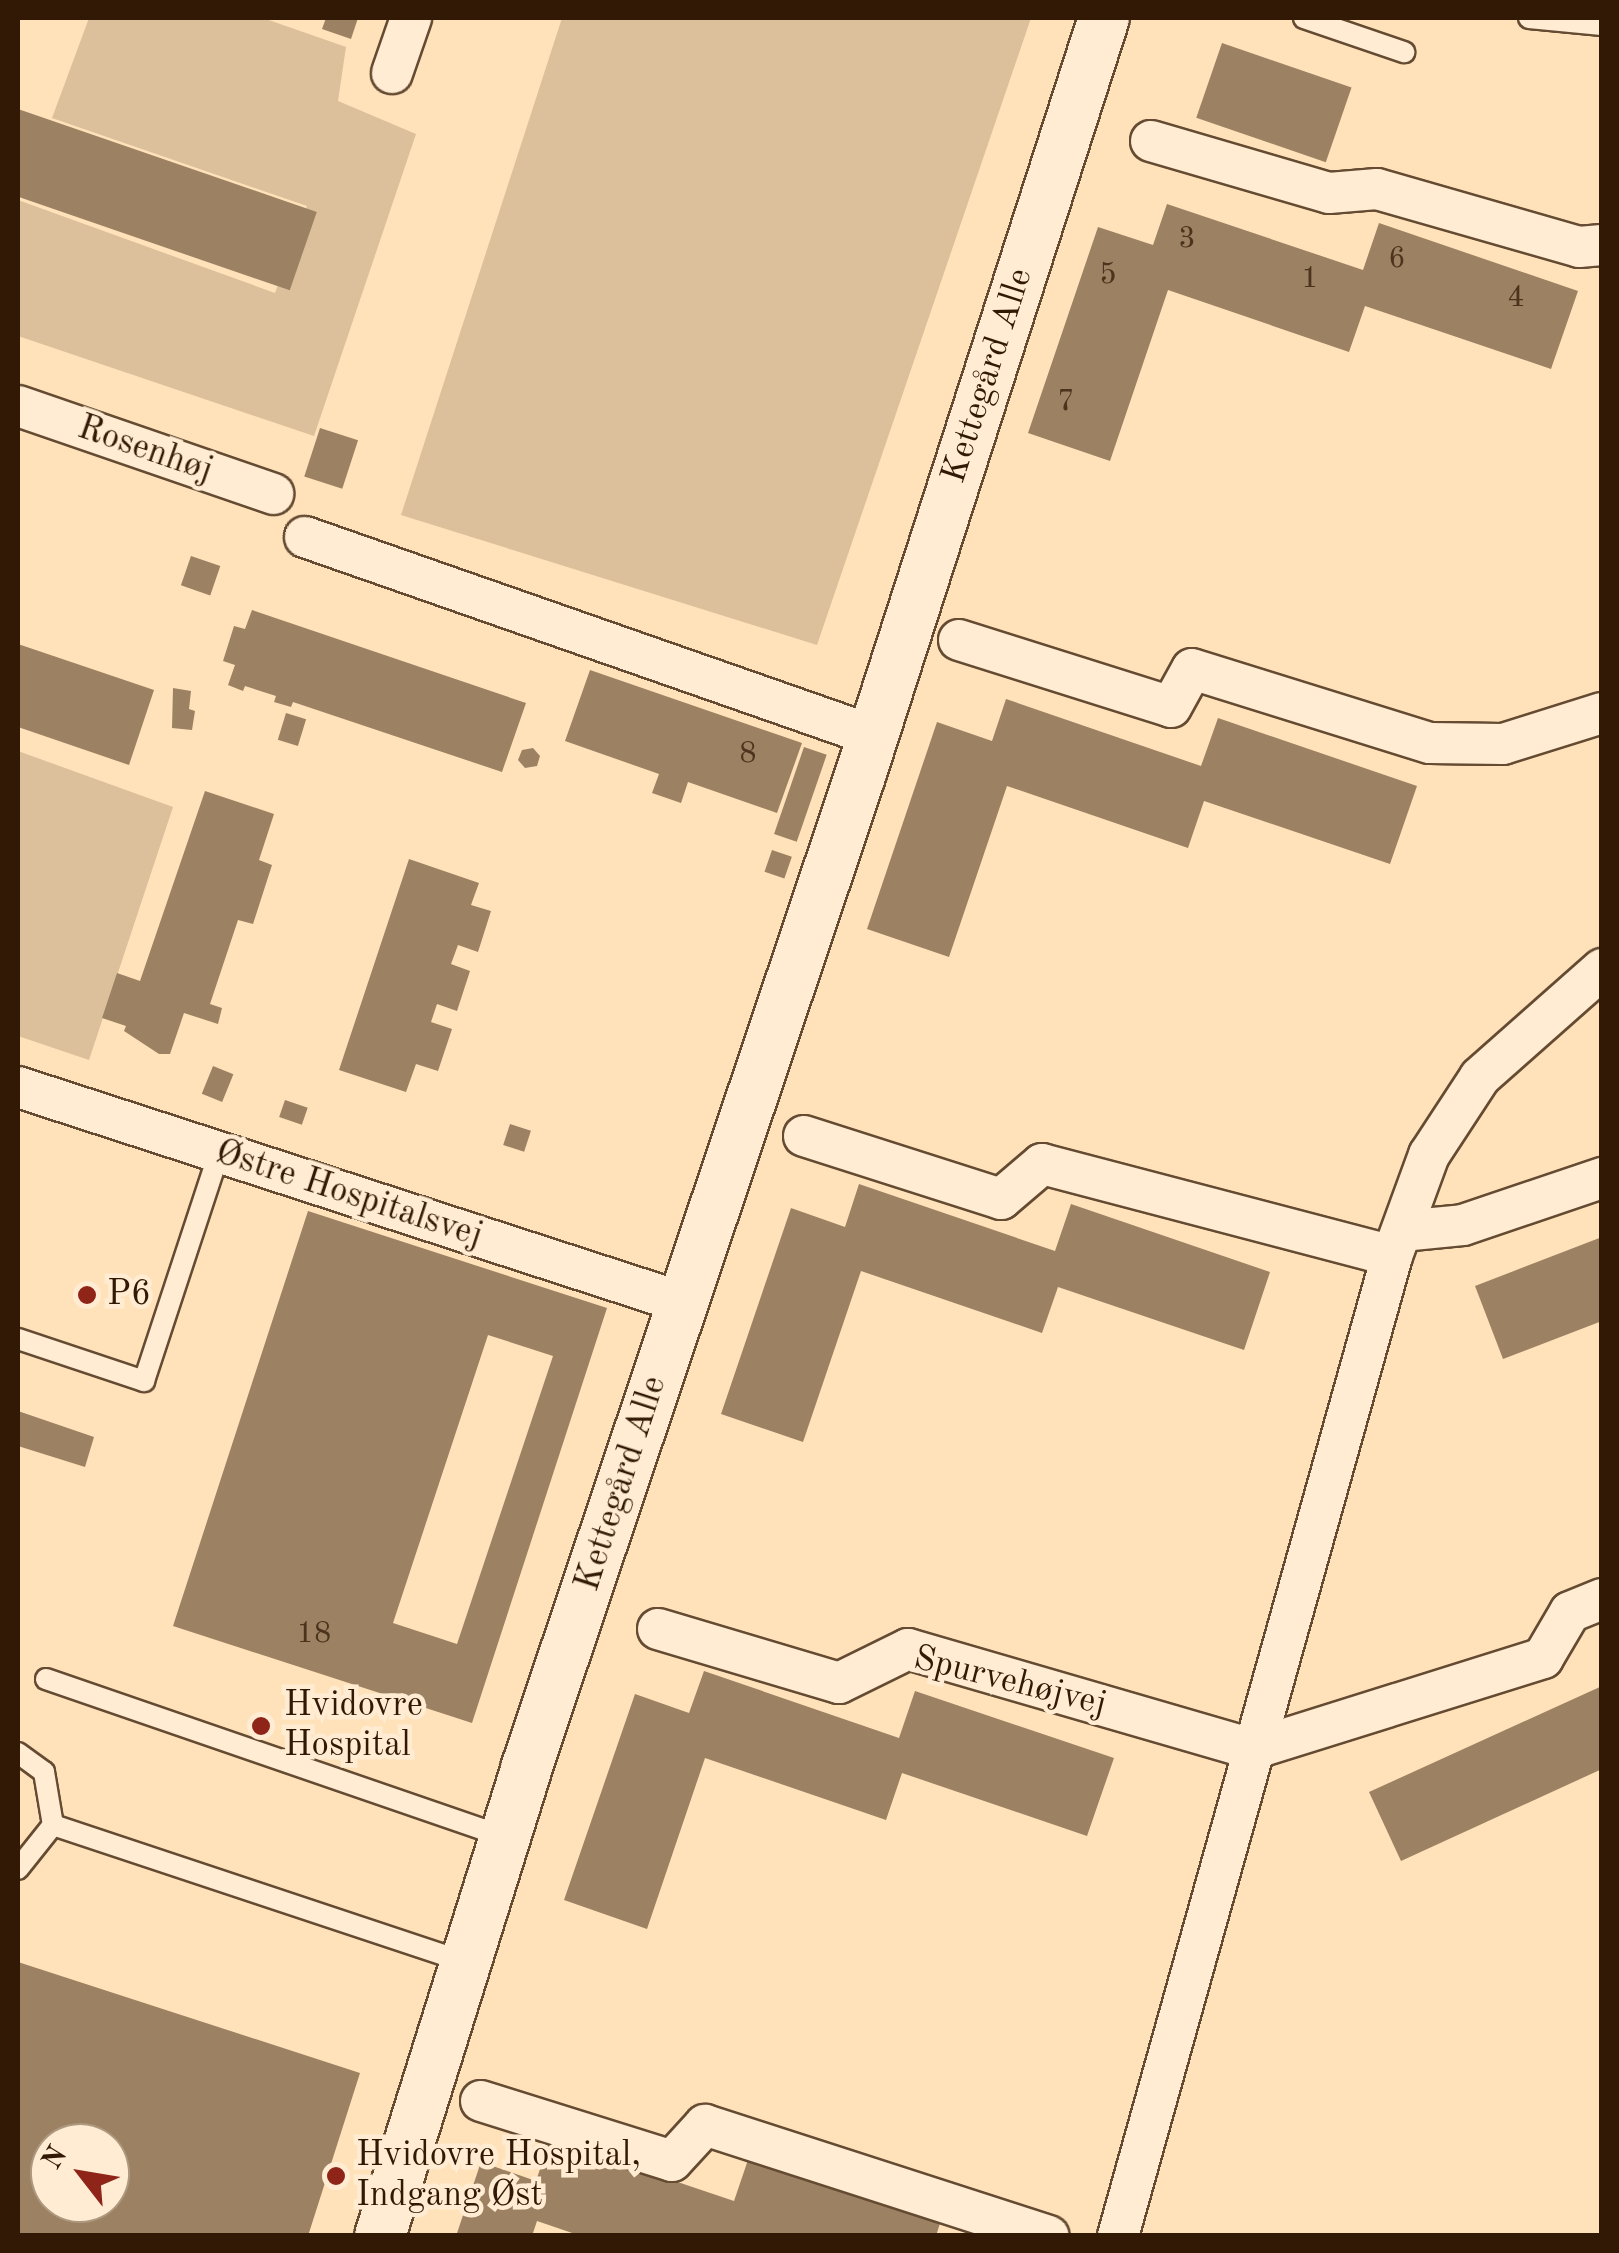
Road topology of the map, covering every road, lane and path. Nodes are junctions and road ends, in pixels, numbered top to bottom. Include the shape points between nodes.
1 (411, 18) edge
2 (1104, 18) edge
3 (1304, 18) edge
4 (1529, 18) edge
5 (1602, 25) edge
6 (1404, 52) dead end
7 (392, 73) dead end
8 (1151, 142) dead end
9 (1602, 245) edge
10 (18, 406) edge
11 (273, 494) dead end
12 (305, 537) dead end
13 (959, 640) dead end
14 (1602, 713) edge
15 (871, 735) junction
16 (1602, 968) edge
17 (18, 1087) edge
18 (804, 1136) dead end
19 (220, 1153) junction
20 (1602, 1178) edge
21 (1397, 1244) junction
22 (681, 1302) junction
23 (18, 1339) edge
24 (1602, 1599) edge
25 (658, 1628) dead end
26 (46, 1679) dead end
27 (1252, 1749) junction
28 (18, 1752) edge
29 (53, 1825) junction
30 (505, 1837) junction
31 (18, 1869) edge
32 (467, 1963) junction
33 (482, 2101) dead end
34 (380, 2236) edge
35 (1049, 2236) edge
36 (1118, 2236) edge

1 - 7 street
2 - 15 street, Kettegård Alle
3 - 6 lane
4 - 5 lane
8 - 9 street via 1329,193 1377,189 1578,247
10 - 11 street, Rosenhøj
12 - 15 street
13 - 14 street via 1171,708 1192,669 1430,743 1503,744
15 - 22 street, Kettegård Alle
16 - 21 street via 1480,1077 1429,1155
17 - 19 street, Østre Hospitalsvej
18 - 21 street via 1001,1199 1042,1164
19 - 22 street, Østre Hospitalsvej
19 - 23 lane via 144,1381
20 - 21 street
21 - 27 street
22 - 30 street, Kettegård Alle
24 - 27 street via 1570,1612 1542,1658
25 - 27 street, Spurvehøjvej via 839,1684 908,1649
26 - 30 lane
27 - 36 street
28 - 29 lane via 44,1772
29 - 31 lane
29 - 32 lane
30 - 32 street, Kettegård Alle
32 - 34 street, Kettegård Alle
33 - 35 street via 672,2161 706,2124

